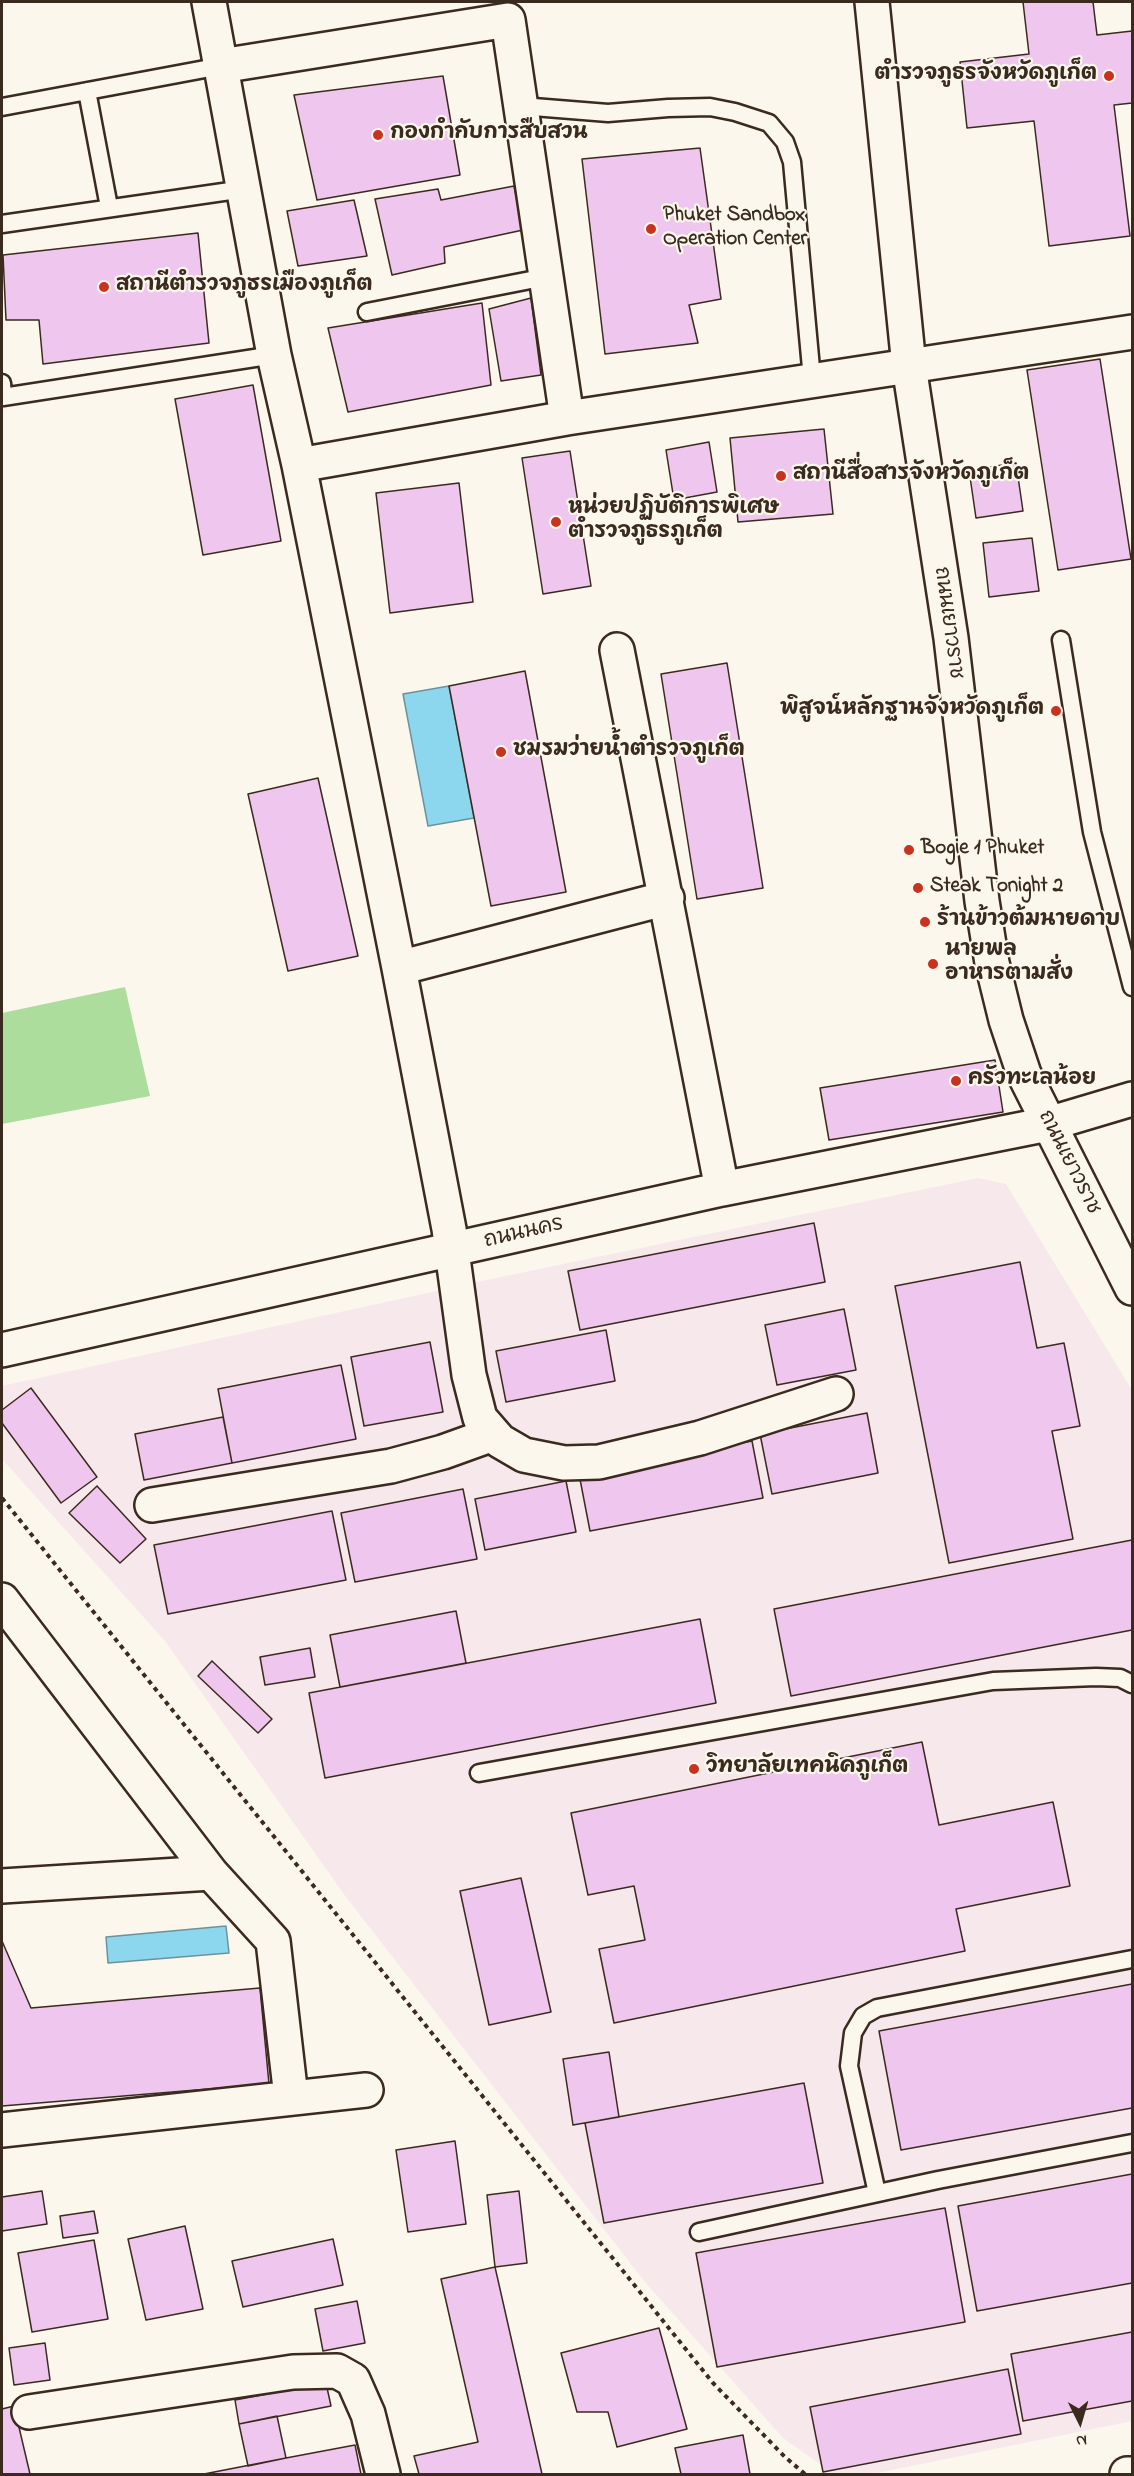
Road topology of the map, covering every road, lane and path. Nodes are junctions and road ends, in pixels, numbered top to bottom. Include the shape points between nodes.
1 (208, 2) edge
2 (872, 2) edge
3 (221, 66) junction
4 (87, 91) junction
5 (2, 106) edge
6 (521, 106) junction
7 (244, 189) junction
8 (109, 207) junction
9 (2, 224) edge
10 (546, 277) junction
11 (367, 312) dead end
12 (1132, 332) edge
13 (274, 355) junction
14 (909, 366) junction
15 (812, 379) junction
16 (2, 383) edge
17 (567, 418) junction
18 (299, 465) junction
19 (1061, 640) dead end
20 (617, 650) dead end
21 (667, 898) junction
22 (399, 968) junction
23 (1132, 987) edge
24 (1132, 1099) edge
25 (1048, 1124) junction
26 (722, 1189) junction
27 (452, 1250) junction
28 (1132, 1288) edge
29 (2, 1350) edge
30 (836, 1394) dead end
31 (493, 1434) junction
32 (2, 1498) edge
33 (152, 1505) dead end
34 (2, 1600) edge
35 (1132, 1684) edge
36 (479, 1773) dead end
37 (211, 1873) junction
38 (2, 1887) edge
39 (1132, 1959) edge
40 (366, 2090) dead end
41 (291, 2097) junction
42 (2, 2130) edge
43 (1132, 2144) edge
44 (877, 2193) junction
45 (699, 2232) dead end
46 (29, 2412) dead end
47 (1132, 2474) edge
48 (383, 2475) edge
49 (805, 2475) edge
50 (1127, 2475) edge

1 - 3 street
2 - 14 street, ถนนเยาวราช
3 - 4 lane
3 - 6 street via 508,20
3 - 7 street
4 - 5 lane
4 - 8 lane
6 - 10 street
6 - 15 lane via 608,113 710,108 769,123 785,142 792,162
7 - 8 lane
7 - 13 street
8 - 9 lane
10 - 11 lane
10 - 17 street
12 - 14 street
13 - 16 lane via 3,397
13 - 18 street
14 - 15 street
14 - 25 street, ถนนเยาวราช via 951,639 992,963 1024,1074
15 - 17 street
17 - 18 street
18 - 22 street
19 - 23 lane via 1092,832
20 - 21 street
21 - 22 street
21 - 26 street
22 - 27 street
24 - 25 street, ถนนนคร
25 - 26 street, ถนนนคร
25 - 28 street, ถนนเยาวราช
26 - 27 street, ถนนนคร
27 - 29 street, ถนนนคร
27 - 31 street via 470,1375 480,1418
30 - 31 street via 700,1438 599,1462 564,1463 525,1455
31 - 33 street via 391,1466
32 - 49 path via 713,2383
34 - 37 street
35 - 36 lane via 1120,1678 1096,1677 993,1682
37 - 38 street
37 - 41 street via 273,1941
39 - 44 lane via 877,2008 863,2016 853,2033 849,2066
40 - 41 street
41 - 42 street
43 - 44 lane
44 - 45 lane
46 - 48 street via 292,2372 337,2371 353,2380 368,2414
47 - 50 street

